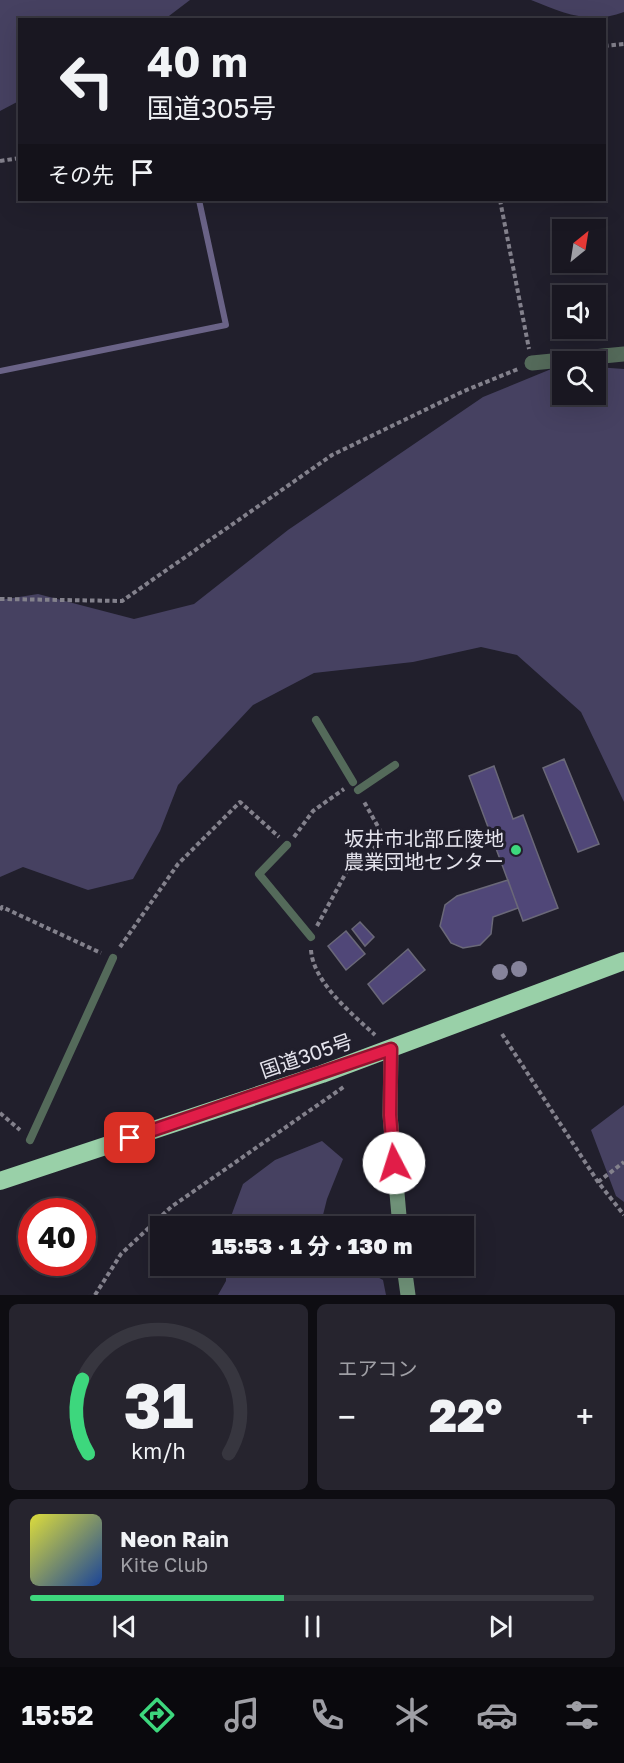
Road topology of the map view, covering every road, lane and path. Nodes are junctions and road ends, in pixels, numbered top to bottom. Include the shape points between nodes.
1 (624, 44) edge
2 (606, 46) edge
3 (18, 158) edge
4 (0, 161) edge
5 (500, 201) edge
6 (624, 354) edge
7 (531, 363) junction
8 (0, 599) edge
9 (316, 720) dead end
10 (395, 765) dead end
11 (355, 786) junction
12 (287, 845) junction
13 (0, 910) edge
14 (311, 937) junction
15 (113, 958) junction
16 (624, 961) edge
17 (502, 1034) dead end
18 (391, 1049) junction
19 (346, 1085) dead end
20 (30, 1140) dead end
21 (624, 1162) edge
22 (0, 1181) edge
23 (598, 1182) junction
24 (624, 1215) edge
25 (399, 1216) edge
26 (405, 1276) edge
27 (95, 1295) edge
28 (408, 1295) edge

1 - 2 path
3 - 4 path
5 - 7 path
6 - 7 street
7 - 8 path via 332,455 122,601
9 - 11 lane
10 - 11 lane
11 - 12 path via 313,811
11 - 14 path via 386,839 348,869
12 - 14 lane via 259,874
12 - 15 path via 240,802 178,864
13 - 15 path via 2,907
14 - 18 path via 312,962 329,987 353,1016
15 - 20 lane
16 - 18 highway, 国道305号
17 - 23 path
18 - 22 highway, 国道305号
18 - 25 street via 390,1115
19 - 27 path via 171,1207 121,1254
21 - 23 path
23 - 24 path
26 - 28 street

